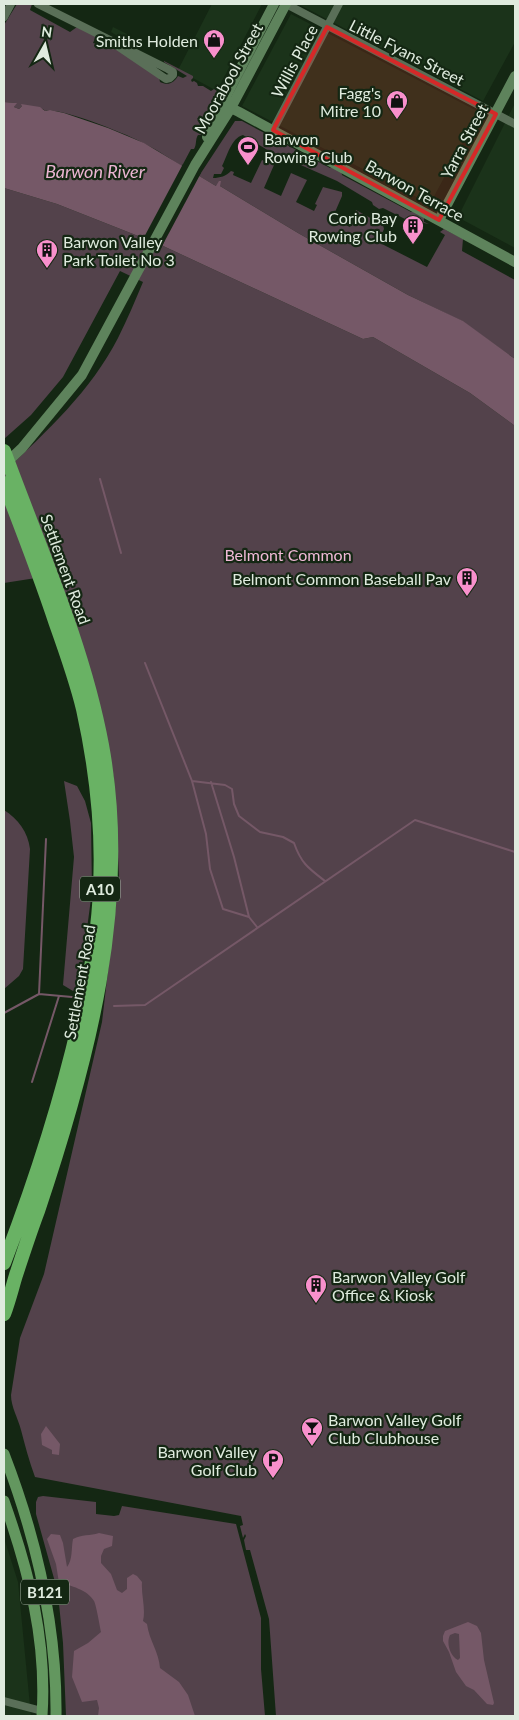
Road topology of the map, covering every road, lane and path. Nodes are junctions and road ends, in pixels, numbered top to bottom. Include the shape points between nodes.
1 (11, 4) edge
2 (38, 4) edge
3 (274, 4) edge
4 (286, 4) edge
5 (339, 4) edge
6 (4, 17) edge
7 (327, 26) junction
8 (107, 40) junction
9 (515, 76) edge
10 (231, 108) junction
11 (496, 114) junction
12 (248, 117) junction
13 (223, 121) junction
14 (515, 124) edge
15 (210, 128) junction
16 (273, 130) junction
17 (194, 165) junction
18 (439, 220) junction
19 (515, 262) edge
20 (34, 434) junction
21 (4, 451) edge
22 (4, 456) edge
23 (4, 465) edge
24 (4, 483) edge
25 (38, 558) junction
26 (8, 1242) edge
27 (4, 1263) edge
28 (8, 1284) edge
29 (5, 1314) edge
30 (4, 1455) edge
31 (15, 1486) junction
32 (5, 1505) edge
33 (4, 1701) edge
34 (42, 1714) edge
35 (56, 1716) edge

1 - 6 street
2 - 8 street
3 - 15 street, Moorabool Street
4 - 7 street, Little Fyans Street
4 - 10 street, Moorabool Street
5 - 7 street, Willis Place
7 - 11 street, Little Fyans Street
7 - 16 street, Willis Place
8 - 8 street via 130,48 173,75 165,78
9 - 11 street, Yarra Street
10 - 12 street, Barwon Terrace
10 - 13 street, Moorabool Street
10 - 15 street via 224,110
11 - 14 street, Little Fyans Street
11 - 18 street, Yarra Street
12 - 13 street via 232,116
12 - 16 street, Barwon Terrace
13 - 17 street, Moorabool Street
15 - 17 street, Moorabool Street
16 - 18 street, Barwon Terrace
17 - 20 street, Moorabool Street via 82,374
18 - 19 street, Barwon Terrace
20 - 22 street, Moorabool Street
20 - 23 street, Moorabool Street
21 - 25 highway, Settlement Road / A10
24 - 25 highway, Settlement Road / A10
25 - 26 highway, Settlement Road / A10 via 72,669 91,748 100,818 100,888 96,943 72,1055 47,1143
25 - 28 highway, Settlement Road / A10 via 82,665 93,703 102,746 110,819 111,883 106,942 85,1050 50,1175
26 - 27 highway, Settlement Road / A10
28 - 29 highway, Settlement Road / A10
30 - 31 main road, B121
31 - 32 main road
31 - 35 main road, B121 via 45,1594 55,1669
32 - 34 main road, B121 via 35,1606 40,1644
33 - 34 street

